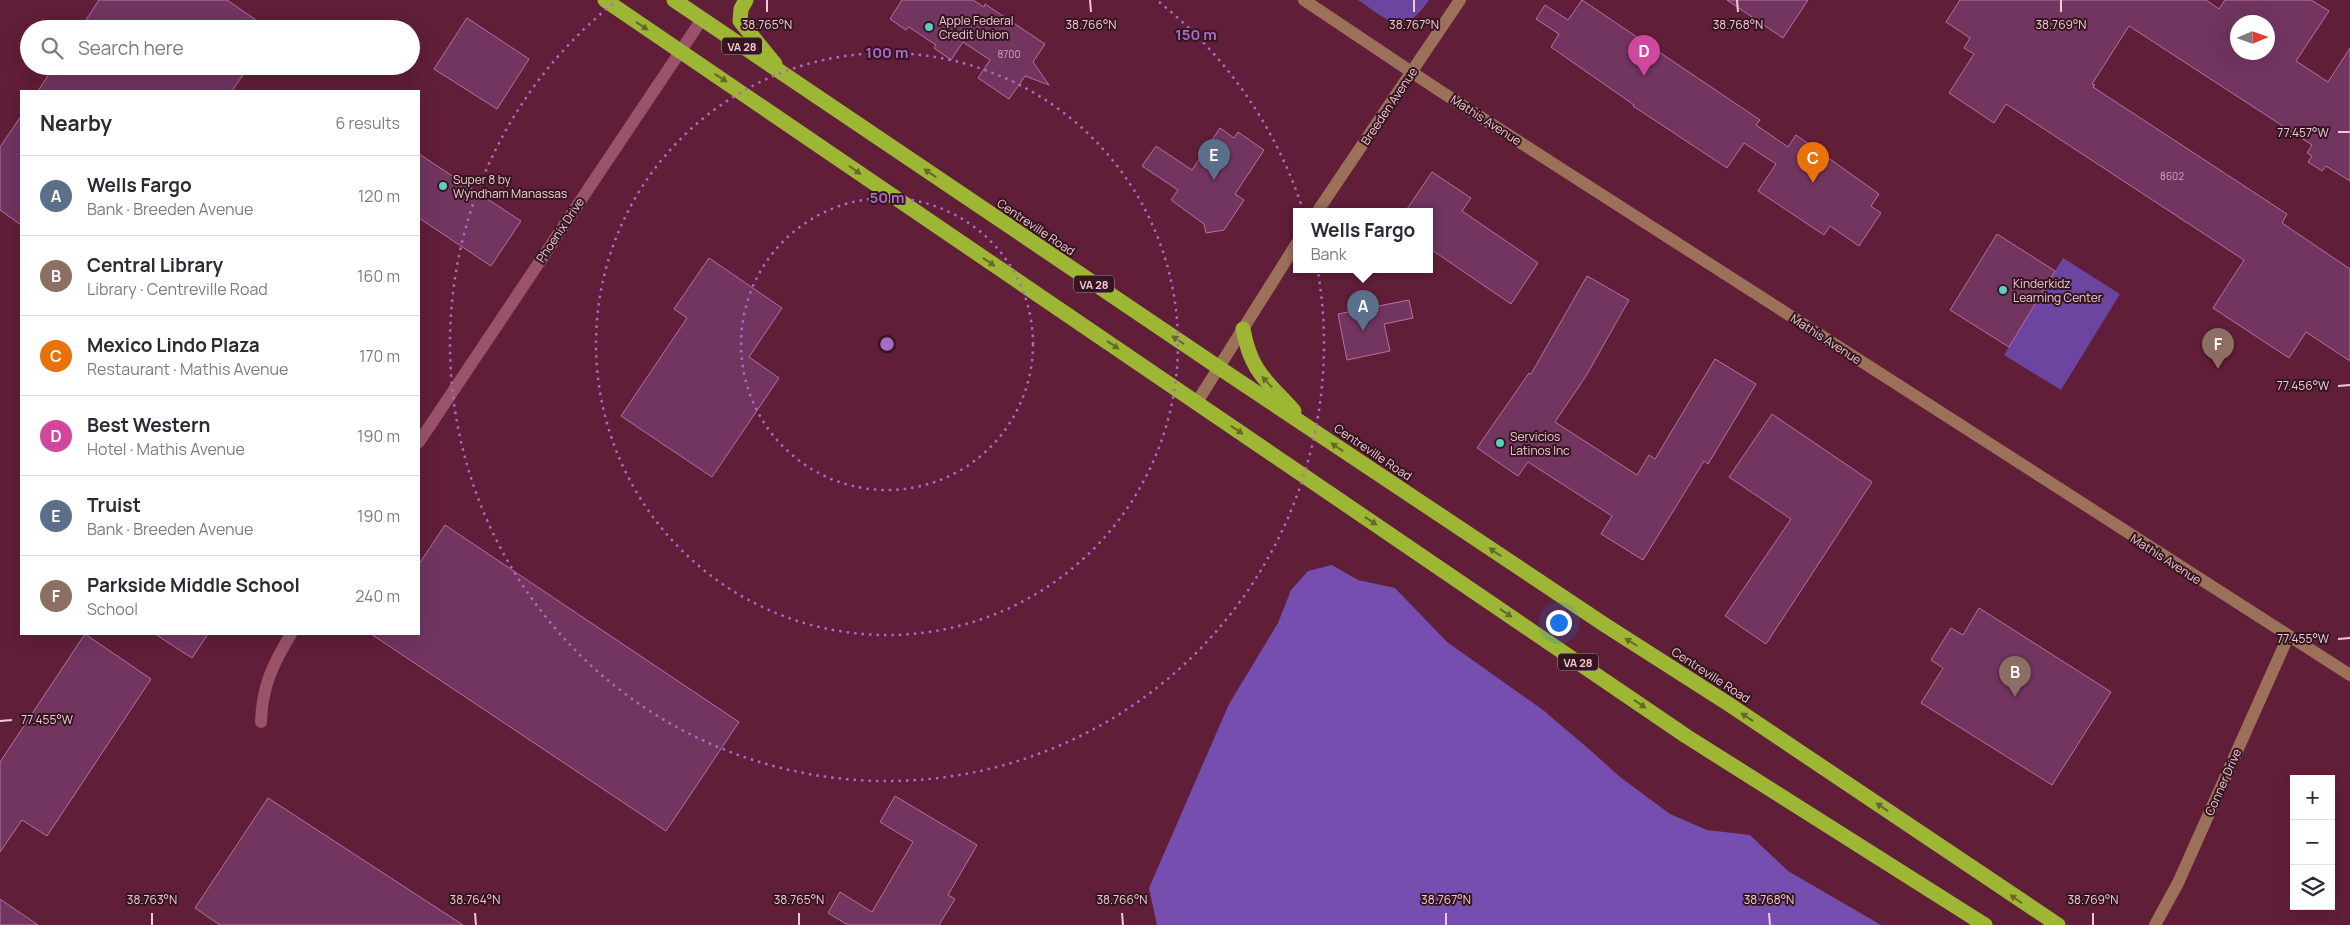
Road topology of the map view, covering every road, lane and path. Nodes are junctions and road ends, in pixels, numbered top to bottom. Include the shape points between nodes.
1 (605, 0) edge
2 (674, 0) edge
3 (746, 0) edge
4 (1304, 0) edge
5 (1460, 0) edge
6 (702, 19) junction
7 (680, 51) junction
8 (1412, 72) junction
9 (782, 74) junction
10 (1320, 208) edge
11 (1293, 249) edge
12 (1243, 329) junction
13 (1218, 367) junction
14 (1197, 402) junction
15 (1312, 430) junction
16 (420, 441) edge
17 (290, 635) edge
18 (2288, 637) junction
19 (2350, 675) edge
20 (261, 722) dead end
21 (1985, 925) edge
22 (2058, 925) edge
23 (2155, 925) edge

1 -> 7 highway, VA 28
2 - 6 highway, Centreville Road / VA 28
3 - 9 highway via 740,21
4 - 8 street, Mathis Avenue
5 - 8 street, Breeden Avenue
6 - 7 street, Phoenix Drive
6 - 9 highway, Centreville Road / VA 28
7 -> 14 highway, VA 28
7 - 16 street, Phoenix Drive
8 - 10 street, Breeden Avenue
8 - 18 street, Mathis Avenue
13 -> 9 highway, Centreville Road / VA 28
11 - 12 street
12 - 13 street
15 -> 12 highway via 1254,366
13 - 14 street
13 - 15 highway, Centreville Road / VA 28
14 -> 21 highway, VA 28 via 1686,736
22 -> 15 highway, Centreville Road / VA 28
17 - 20 street via 271,667 262,700
18 - 19 street, Mathis Avenue
18 - 23 street, Conner Drive via 2178,883

